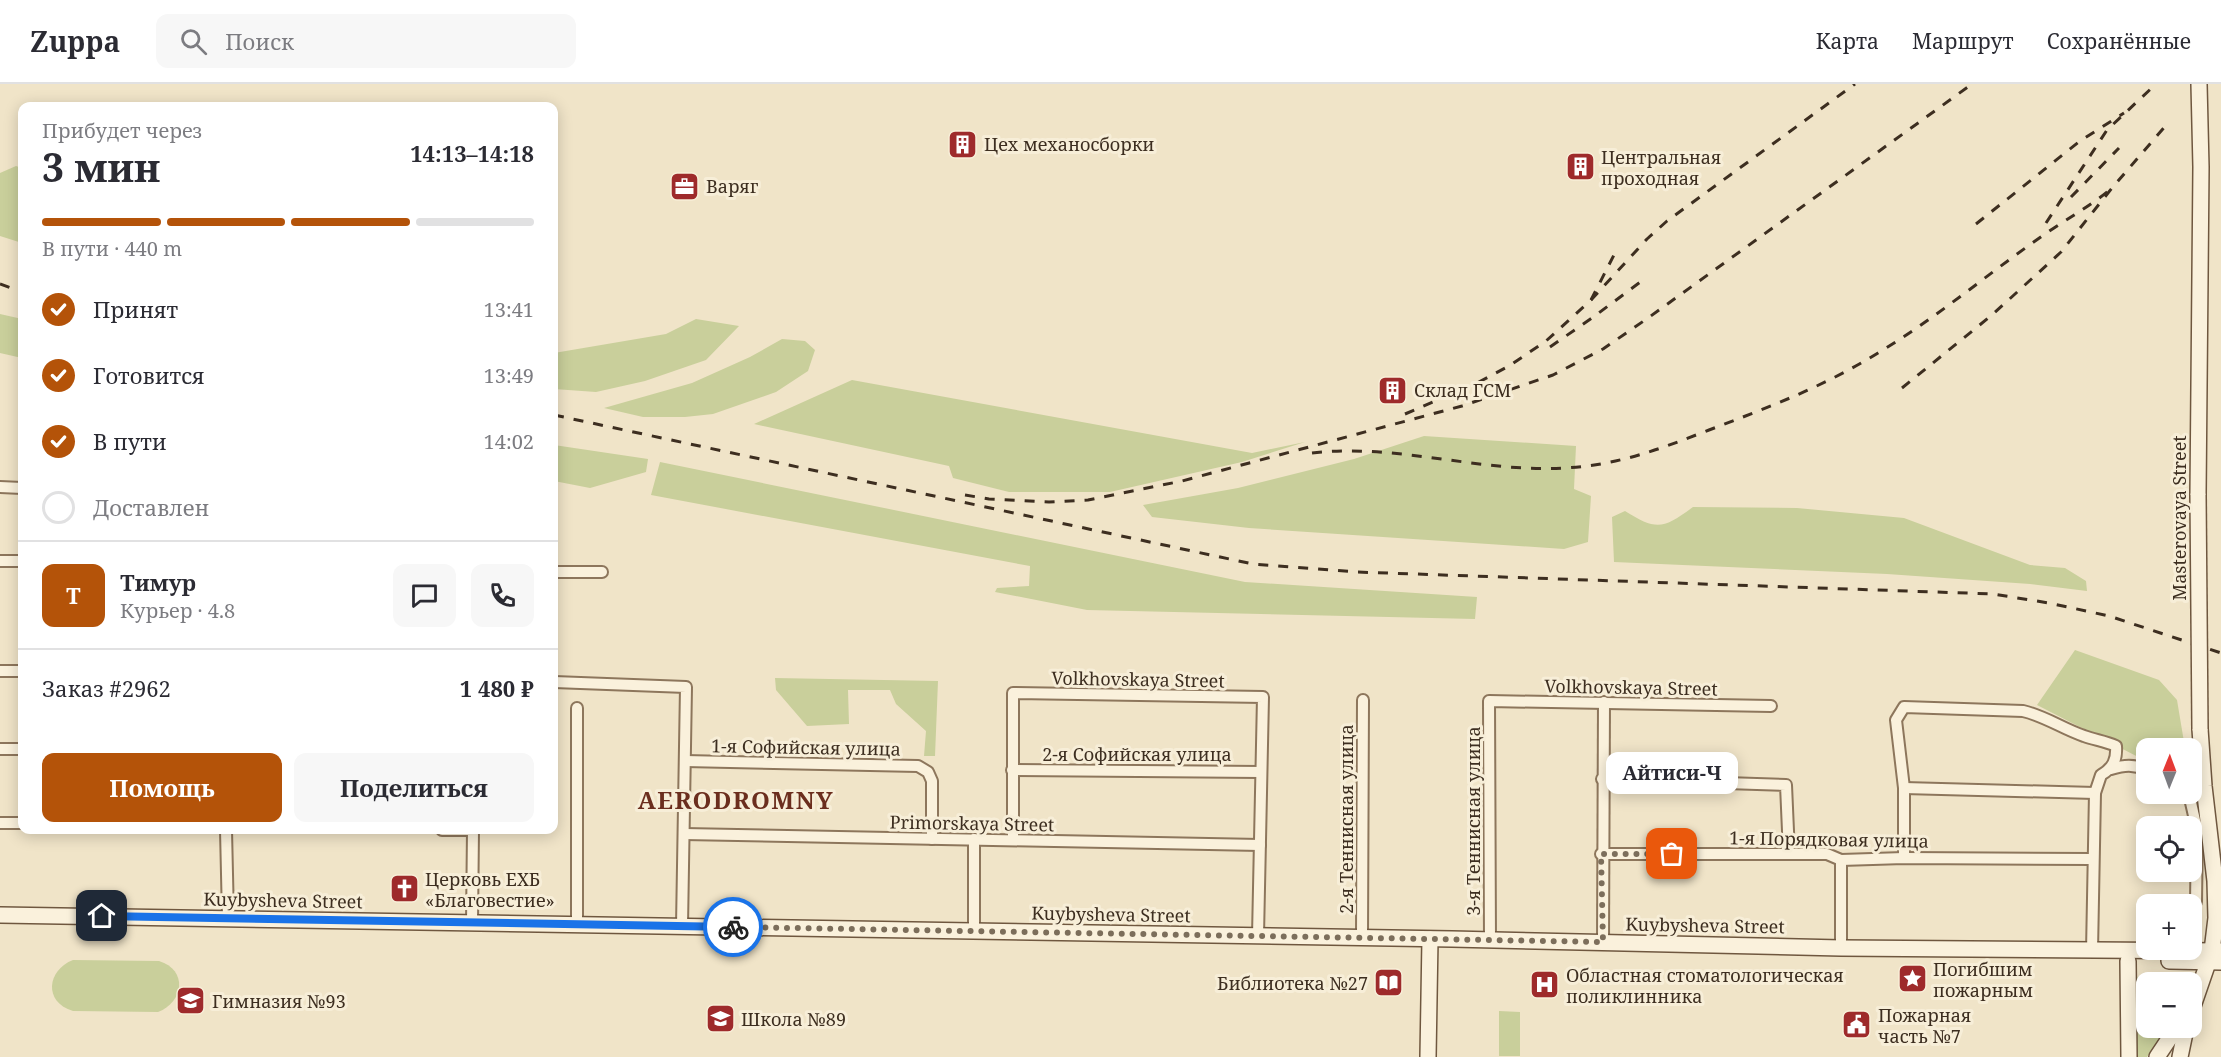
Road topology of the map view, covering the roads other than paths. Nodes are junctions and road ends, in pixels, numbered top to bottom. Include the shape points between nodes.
1 (2199, 84) edge
2 (0, 487) edge
3 (18, 488) edge
4 (0, 561) edge
5 (18, 561) edge
6 (558, 572) edge
7 (602, 572) dead end
8 (0, 671) edge
9 (18, 671) edge
10 (558, 682) edge
11 (1363, 700) dead end
12 (1489, 701) joint
13 (1604, 702) junction
14 (1771, 706) dead end
15 (577, 708) dead end
16 (0, 749) edge
17 (18, 750) edge
18 (685, 762) junction
19 (2136, 766) edge
20 (2111, 769) junction
21 (1012, 770) junction
22 (1261, 772) junction
23 (1602, 779) junction
24 (1904, 788) junction
25 (2095, 793) junction
26 (2191, 804) edge
27 (0, 823) edge
28 (18, 823) edge
29 (226, 834) edge
30 (473, 834) edge
31 (684, 834) junction
32 (932, 839) junction
33 (974, 839) junction
34 (1012, 840) junction
35 (1260, 845) junction
36 (1601, 854) junction
37 (1789, 854) junction
38 (1904, 858) junction
39 (2092, 859) junction
40 (1841, 860) junction
41 (2196, 894) edge
42 (0, 915) edge
43 (228, 923) junction
44 (0, 925) edge
45 (472, 927) junction
46 (577, 929) junction
47 (682, 931) junction
48 (974, 935) junction
49 (1362, 938) junction
50 (1258, 940) junction
51 (1490, 940) junction
52 (1430, 943) junction
53 (1603, 946) junction
54 (2092, 951) junction
55 (1841, 952) junction
56 (2216, 957) edge
57 (2128, 961) junction
58 (2202, 988) edge
59 (2170, 1038) edge
60 (2184, 1038) edge
61 (1428, 1057) edge
62 (2129, 1057) edge
63 (2157, 1057) edge
64 (2180, 1057) edge

1 - 56 main road, Masterovaya Street, bridge via 2200,729 2217,902
2 - 3 street
4 - 5 street
6 - 7 street
8 - 9 street
10 - 18 street via 686,687
11 - 49 street, 2-я Теннисная улица
12 - 13 street, Volkhovskaya Street
12 - 51 street, 3-я Теннисная улица
13 - 14 street, Volkhovskaya Street
13 - 23 street
15 - 46 street
16 - 17 street
18 - 31 street
18 - 32 street, 1-я Софийская улица via 918,766 928,772 932,781
19 - 20 street
20 - 24 street via 2116,746 2034,714 1904,707 1896,720
20 - 25 street via 2100,775
21 - 22 street, 2-я Софийская улица
21 - 22 street, Volkhovskaya Street via 1013,693 1263,697
21 - 34 street
22 - 35 street
23 - 36 street
23 - 37 street via 1786,785
24 - 25 street
24 - 38 street
25 - 39 street
26 - 41 street via 2197,830
27 - 28 street
29 - 43 street
30 - 45 street
31 - 32 street, Primorskaya Street
31 - 47 street
32 - 33 street, Primorskaya Street
33 - 34 street, Primorskaya Street
33 - 48 street
34 - 35 street, Primorskaya Street
35 - 50 street
36 - 37 street, 1-я Порядковая улица
36 - 53 street
37 - 40 street, 1-я Порядковая улица via 1827,854
38 - 39 street, 1-я Порядковая улица
38 - 40 street, 1-я Порядковая улица
39 - 54 street
40 - 55 street
42 - 43 main road, Kuybysheva Street
43 - 44 main road, Kuybysheva Street
43 - 45 main road, Kuybysheva Street
45 - 46 main road, Kuybysheva Street
46 - 47 main road, Kuybysheva Street
47 - 48 main road, Kuybysheva Street
48 - 50 main road, Kuybysheva Street
49 - 50 main road, Kuybysheva Street
49 - 52 main road, Kuybysheva Street
50 - 52 main road, Kuybysheva Street
51 - 52 main road, Kuybysheva Street
51 - 53 main road, Kuybysheva Street
52 - 53 main road, Kuybysheva Street
52 - 61 main road
53 - 55 main road, Kuybysheva Street
54 - 55 main road, Kuybysheva Street
54 - 56 main road, Kuybysheva Street
55 - 57 main road, Kuybysheva Street
56 - 57 main road, Kuybysheva Street
56 - 58 main road, Masterovaya Street
57 - 62 main road
59 - 63 main road
60 - 64 main road

